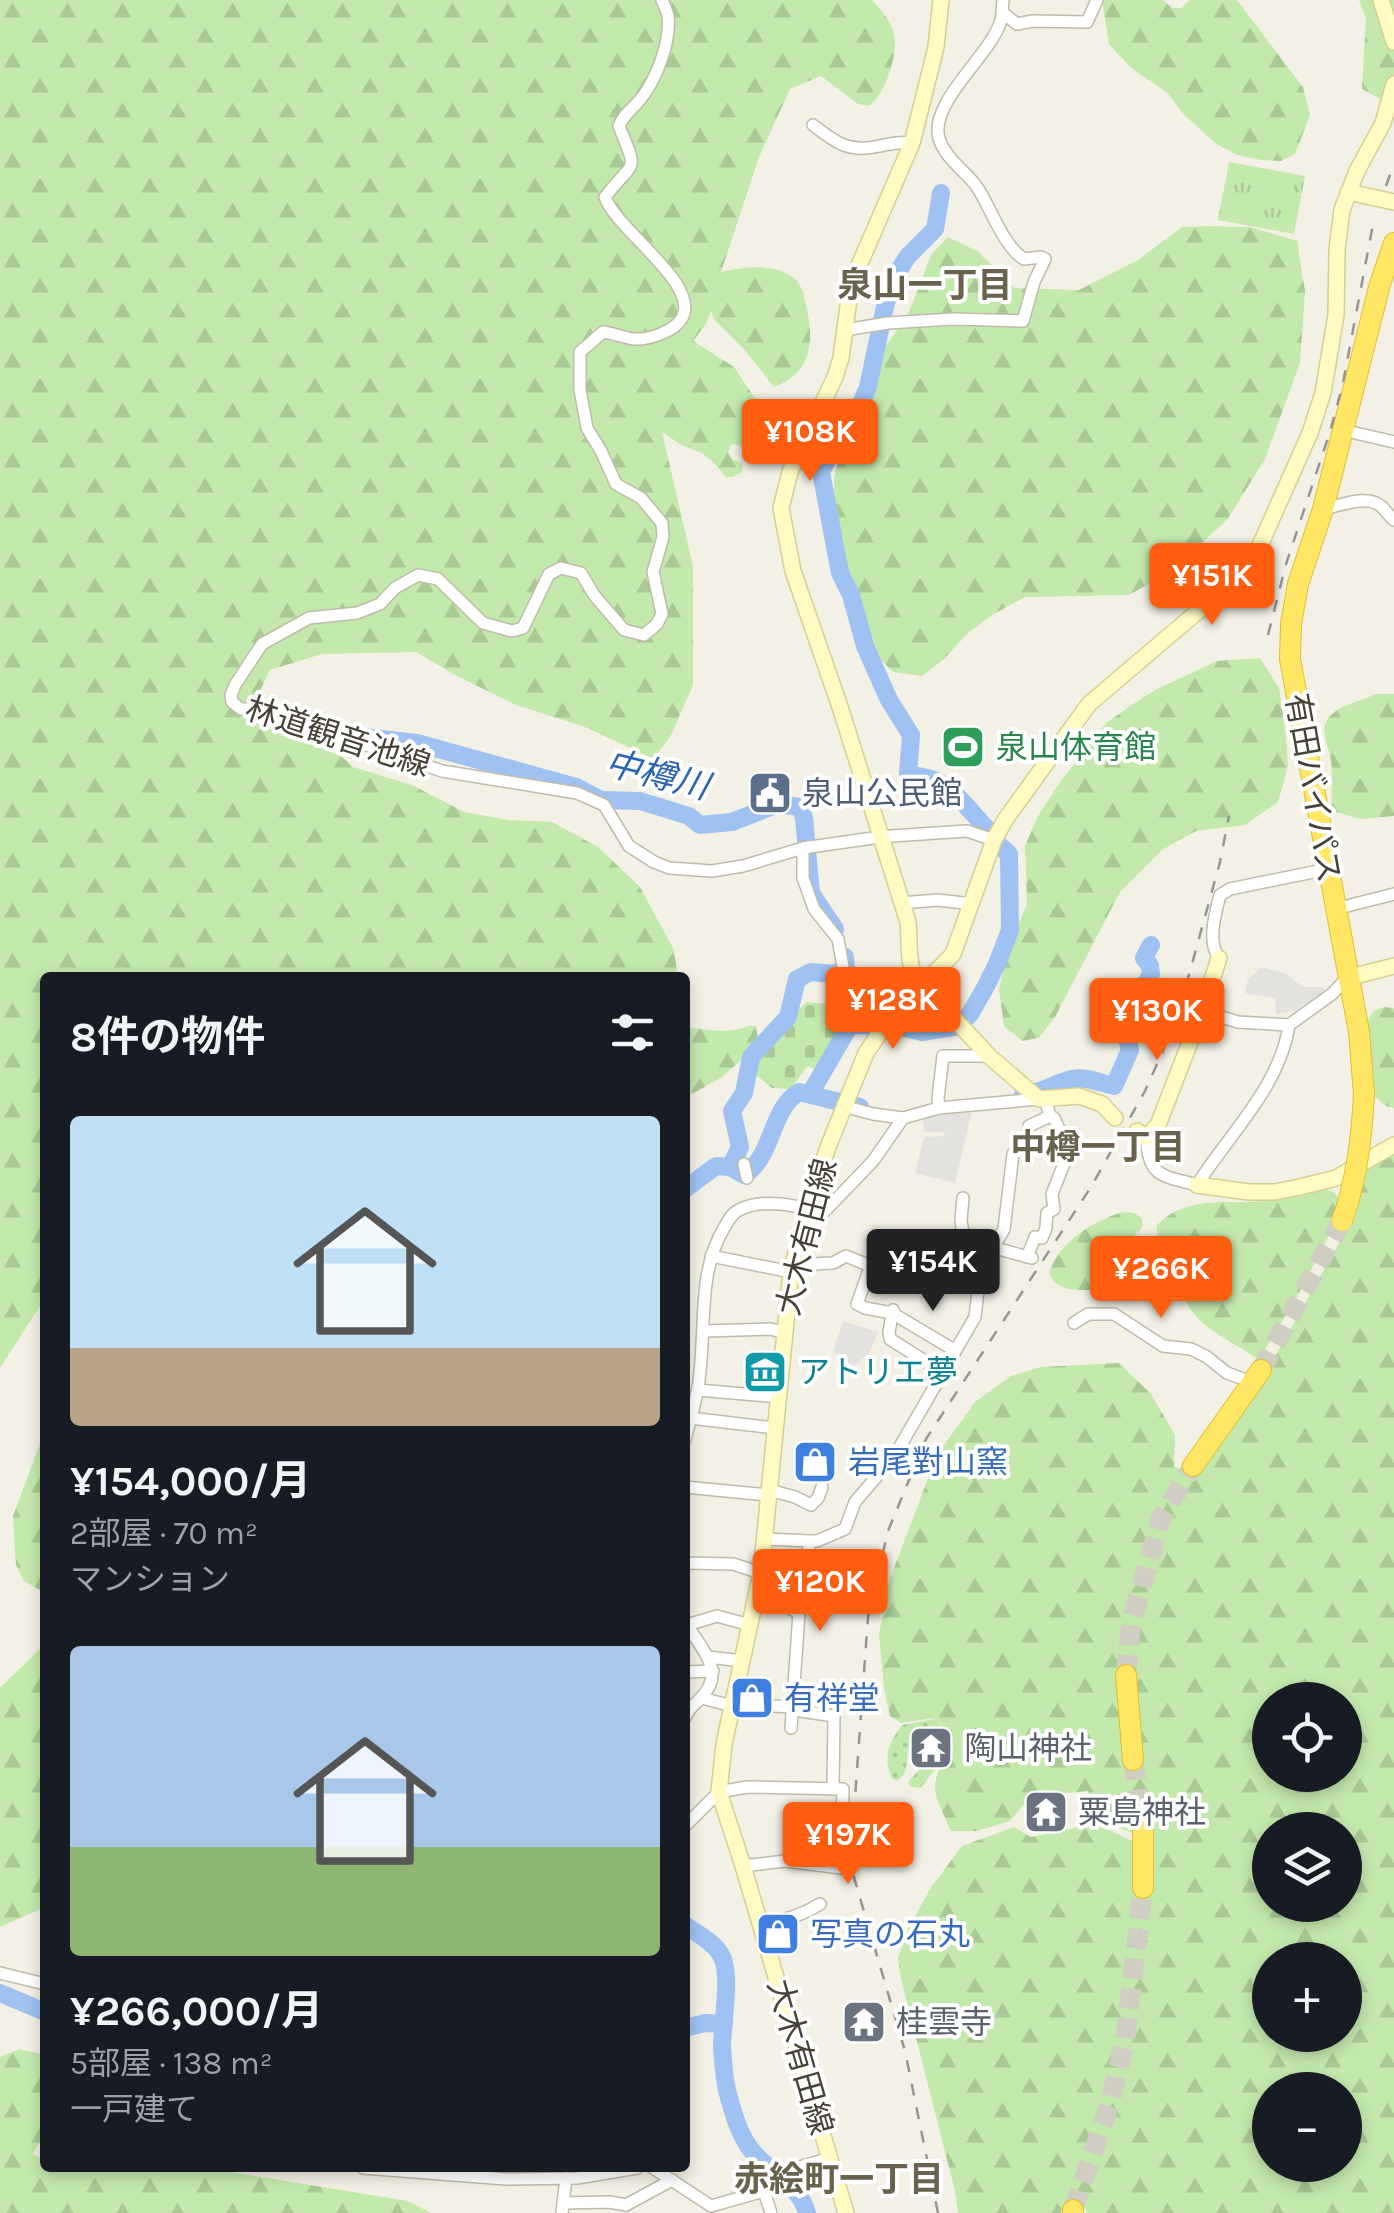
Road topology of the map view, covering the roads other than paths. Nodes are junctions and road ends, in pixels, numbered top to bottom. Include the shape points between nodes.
1 (662, 0) edge
2 (940, 0) edge
3 (1097, 0) edge
4 (1382, 0) edge
5 (1002, 6) edge
6 (1394, 42) edge
7 (1394, 84) edge
8 (813, 125) dead end
9 (912, 143) junction
10 (1348, 192) junction
11 (1394, 202) edge
12 (1394, 244) edge
13 (844, 330) junction
14 (1342, 430) junction
15 (1394, 442) edge
16 (1323, 508) junction
17 (1394, 520) edge
18 (880, 836) junction
19 (994, 840) junction
20 (809, 847) junction
21 (1328, 869) junction
22 (1394, 894) edge
23 (902, 902) junction
24 (972, 904) junction
25 (1335, 910) junction
26 (1219, 958) joint
27 (1394, 966) edge
28 (1347, 978) junction
29 (923, 986) junction
30 (1202, 1010) junction
31 (884, 1011) dead end
32 (1289, 1025) junction
33 (990, 1056) junction
34 (1042, 1099) junction
35 (938, 1105) junction
36 (843, 1106) junction
37 (1050, 1116) junction
38 (903, 1118) junction
39 (1115, 1118) dead end
40 (1141, 1134) joint
41 (1394, 1145) edge
42 (1196, 1185) junction
43 (963, 1198) dead end
44 (808, 1209) junction
45 (1342, 1221) tunnel mouth
46 (995, 1248) junction
47 (711, 1256) junction
48 (871, 1265) junction
49 (792, 1268) junction
50 (890, 1274) dead end
51 (979, 1282) junction
52 (893, 1310) junction
53 (1074, 1323) dead end
54 (704, 1331) junction
55 (784, 1333) junction
56 (954, 1350) junction
57 (942, 1372) junction
58 (1257, 1376) joint
59 (698, 1390) junction
60 (779, 1396) junction
61 (690, 1418) joint
62 (775, 1428) junction
63 (1192, 1466) tunnel mouth
64 (690, 1486) edge
65 (822, 1486) dead end
66 (768, 1492) junction
67 (765, 1540) junction
68 (810, 1541) junction
69 (690, 1562) edge
70 (761, 1572) junction
71 (800, 1580) junction
72 (830, 1587) dead end
73 (756, 1602) junction
74 (784, 1605) junction
75 (690, 1622) edge
76 (750, 1625) junction
77 (690, 1629) edge
78 (708, 1657) junction
79 (742, 1661) junction
80 (690, 1672) edge
81 (713, 1672) junction
82 (1126, 1675) tunnel mouth
83 (702, 1698) junction
84 (732, 1705) junction
85 (690, 1708) edge
86 (794, 1708) junction
87 (791, 1728) dead end
88 (1133, 1760) tunnel mouth
89 (833, 1789) junction
90 (719, 1792) junction
91 (690, 1821) edge
92 (1143, 1830) tunnel mouth
93 (743, 1866) junction
94 (1143, 1888) tunnel mouth
95 (820, 1904) dead end
96 (760, 1924) junction
97 (0, 1972) edge
98 (40, 1983) edge
99 (830, 2158) junction
100 (411, 2172) edge
101 (609, 2172) edge
102 (659, 2172) edge
103 (526, 2173) edge
104 (566, 2178) junction
105 (672, 2180) junction
106 (769, 2187) junction
107 (563, 2208) edge
108 (712, 2210) edge
109 (772, 2213) edge
110 (846, 2213) edge

1 - 20 street, 林道観音池線 via 668,15 662,62 619,126 633,163 605,197 616,218 666,269 686,310 669,332 634,339 603,332 580,352 587,428 616,484 641,498 662,523 653,572 662,614 657,624 644,635 624,630 580,573 560,568 549,574 524,628 498,629 438,579 418,575 380,604 308,618 262,644 232,702 241,709 270,709 320,733 442,771 577,793 604,805 629,846 670,868 712,871
2 - 9 main road via 936,47
3 - 5 street via 1086,22 1017,24
4 - 6 main road
5 - 13 street via 995,34 963,76 938,127 942,146 975,184 1013,250 1045,259 1023,321 952,319
7 - 10 main road, 大木有田線 via 1383,123
8 - 9 street via 858,150
9 - 13 main road via 851,284
10 - 11 main road
10 - 19 main road, 大木有田線 via 1322,393 1254,559 1089,704
12 - 14 highway, 有田バイパス
13 - 18 main road via 841,358 790,472 781,508 793,571
14 - 15 street
14 - 16 highway, 有田バイパス
16 - 17 street via 1372,501
16 - 21 highway, 有田バイパス via 1298,584 1290,659
18 - 19 street via 967,831
18 - 20 street
18 - 23 main road
19 - 24 main road, 大木有田線
20 - 31 street via 803,878 814,908 838,940 848,989
21 - 25 highway, 有田バイパス
21 - 26 street via 1220,896 1213,932
22 - 25 street
23 - 24 street
23 - 29 main road via 910,968
24 - 29 main road, 大木有田線 via 954,954
25 - 28 highway, 有田バイパス
26 - 30 main road
27 - 28 main road
28 - 32 street
28 - 45 highway, 有田バイパス, bridge via 1364,1094 1358,1159
29 - 33 main road
29 - 36 main road, 大木有田線 via 873,1041
30 - 32 street via 1238,1022
30 - 40 main road via 1158,1125
32 - 42 street via 1272,1077
33 - 34 main road
33 - 35 street via 943,1056
34 - 35 street
34 - 37 street
34 - 39 main road via 1079,1096 1102,1104
35 - 38 street
36 - 38 street
36 - 44 main road, 大木有田線
37 - 46 street via 1029,1126 1013,1154 1004,1229
37 - 46 street via 1069,1151 1042,1238 1035,1237 1030,1257
38 - 44 street via 874,1161 823,1213
40 - 42 street via 1156,1172
41 - 42 main road via 1336,1178 1287,1189
43 - 51 street via 969,1276
44 - 47 street via 786,1203 738,1210
44 - 49 main road, 大木有田線
46 - 51 street
47 - 49 street
47 - 54 street
48 - 49 street via 846,1256
48 - 50 street
48 - 52 street via 857,1304
49 - 55 main road, 大木有田線
51 - 56 street via 975,1317
52 - 56 street
52 - 57 street via 890,1339
53 - 58 street via 1088,1314 1114,1314 1163,1346 1191,1349 1226,1373
54 - 55 street
54 - 59 street
55 - 60 main road, 大木有田線
56 - 57 street
57 - 68 street via 895,1455 855,1502 845,1529
58 - 63 highway
59 - 60 street
59 - 61 street
60 - 62 main road, 大木有田線
61 - 62 street
62 - 66 main road, 大木有田線
64 - 66 street
65 - 66 street via 811,1505
66 - 67 main road, 大木有田線
67 - 68 street
67 - 70 main road, 大木有田線
68 - 71 street
69 - 70 street
70 - 73 main road, 大木有田線
71 - 72 street
71 - 74 street
73 - 74 street
73 - 76 main road, 大木有田線
74 - 86 street via 799,1613
75 - 76 street via 716,1616
76 - 79 main road, 大木有田線
77 - 78 street
78 - 79 street
78 - 81 street
79 - 84 main road, 大木有田線
80 - 81 street
81 - 83 street
82 - 88 highway
83 - 84 street
83 - 85 street
84 - 86 street
84 - 90 main road, 大木有田線
86 - 87 street
86 - 89 street via 834,1716
89 - 90 street
89 - 93 street via 843,1789 841,1868 786,1861
90 - 91 street
90 - 93 main road, 大木有田線
92 - 94 highway
93 - 96 main road, 大木有田線
95 - 96 street
96 - 99 main road, 大木有田線
97 - 98 street
99 - 106 street via 793,2169
99 - 110 main road, 大木有田線
100 - 103 street via 482,2178
101 - 104 street
102 - 105 street
103 - 104 street
104 - 107 street
105 - 107 street via 626,2205
105 - 108 street
106 - 108 street
106 - 109 street

